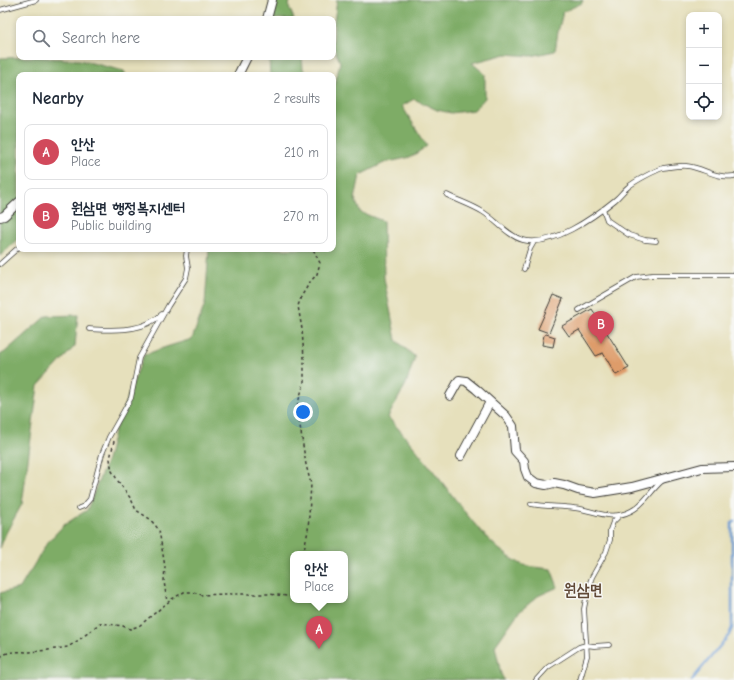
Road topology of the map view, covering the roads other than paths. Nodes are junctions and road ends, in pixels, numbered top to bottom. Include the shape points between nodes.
1 (36, 0) edge
2 (272, 0) edge
3 (0, 10) edge
4 (267, 16) edge
5 (246, 60) edge
6 (240, 72) edge
7 (734, 176) edge
8 (447, 196) dead end
9 (16, 205) edge
10 (603, 209) junction
11 (0, 218) edge
12 (656, 241) dead end
13 (534, 242) junction
14 (16, 249) edge
15 (187, 252) edge
16 (0, 264) edge
17 (524, 269) dead end
18 (734, 275) edge
19 (579, 310) dead end
20 (165, 311) junction
21 (89, 330) dead end
22 (450, 396) dead end
23 (490, 402) junction
24 (461, 456) dead end
25 (734, 467) edge
26 (667, 477) junction
27 (531, 504) dead end
28 (79, 508) dead end
29 (620, 516) junction
30 (609, 644) dead end
31 (586, 645) junction
32 (536, 680) edge
33 (580, 680) edge

1 - 3 lane
2 - 4 street
5 - 6 street
7 - 10 lane via 719,176 687,166 662,169 629,186
8 - 13 lane via 483,212 522,240
9 - 11 street
10 - 12 lane via 607,220 629,235
10 - 13 lane via 576,227 552,238
13 - 17 lane
14 - 16 lane
15 - 20 lane via 186,278
18 - 19 lane via 636,277
20 - 21 lane via 154,321 138,327
20 - 28 lane via 139,358 131,398 102,454 90,499
22 - 23 street via 459,380 466,381
23 - 24 street
23 - 26 street via 506,416 512,426 515,451 524,461 528,477 536,483 554,483 595,493 632,487
25 - 26 street via 702,468
26 - 29 lane via 640,505
27 - 29 lane via 576,508 607,516
29 - 31 lane via 613,522 606,552 588,588 584,609
30 - 31 lane
31 - 32 lane via 548,667
31 - 33 lane via 587,656

